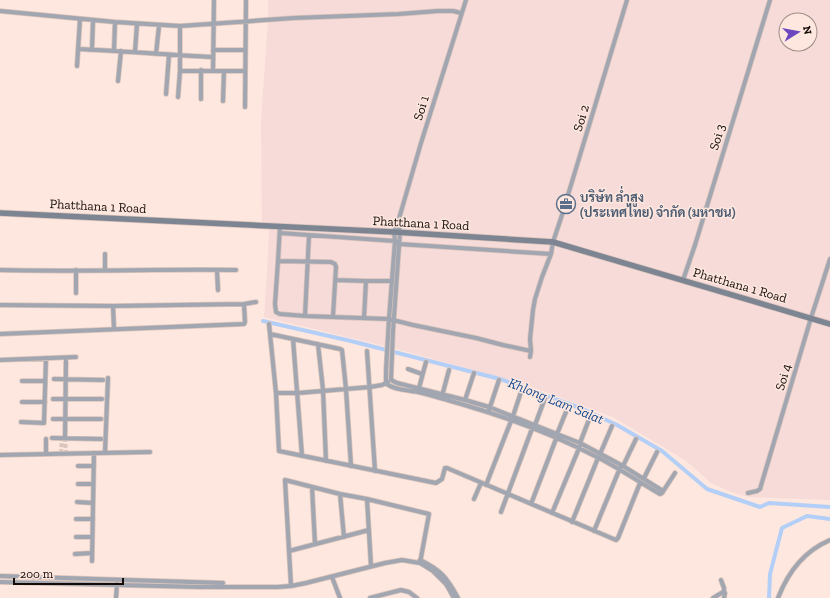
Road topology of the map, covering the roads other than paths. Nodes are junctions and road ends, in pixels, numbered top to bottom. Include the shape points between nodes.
1 (214, 0) edge
2 (246, 0) edge
3 (466, 0) edge
4 (627, 0) edge
5 (770, 0) edge
6 (0, 10) edge
7 (461, 13) junction
8 (80, 19) junction
9 (93, 20) junction
10 (115, 22) junction
11 (246, 22) junction
12 (137, 24) junction
13 (214, 24) junction
14 (159, 26) junction
15 (180, 26) junction
16 (78, 49) junction
17 (92, 49) junction
18 (114, 50) junction
19 (213, 50) junction
20 (245, 50) junction
21 (121, 51) junction
22 (135, 52) junction
23 (156, 54) junction
24 (169, 55) junction
25 (180, 56) junction
26 (212, 56) junction
27 (77, 66) dead end
28 (201, 70) junction
29 (180, 71) junction
30 (213, 71) junction
31 (224, 71) junction
32 (246, 71) junction
33 (118, 81) dead end
34 (166, 94) dead end
35 (178, 97) dead end
36 (201, 99) dead end
37 (223, 101) dead end
38 (246, 107) dead end
39 (0, 213) edge
40 (398, 222) junction
41 (280, 226) junction
42 (394, 232) junction
43 (400, 232) junction
44 (280, 233) junction
45 (308, 235) junction
46 (395, 241) junction
47 (553, 242) junction
48 (399, 244) junction
49 (105, 254) dead end
50 (551, 254) junction
51 (830, 259) edge
52 (278, 261) junction
53 (308, 262) junction
54 (0, 270) edge
55 (76, 270) junction
56 (105, 270) junction
57 (217, 270) junction
58 (236, 270) dead end
59 (335, 280) junction
60 (366, 280) junction
61 (683, 280) junction
62 (392, 281) junction
63 (218, 290) dead end
64 (76, 293) dead end
65 (256, 302) dead end
66 (244, 304) junction
67 (0, 305) edge
68 (113, 306) junction
69 (305, 316) junction
70 (333, 316) junction
71 (364, 318) junction
72 (811, 318) junction
73 (389, 319) junction
74 (395, 320) junction
75 (269, 324) dead end
76 (830, 324) edge
77 (114, 329) junction
78 (0, 334) edge
79 (270, 334) junction
80 (293, 339) junction
81 (318, 344) junction
82 (368, 351) dead end
83 (531, 351) junction
84 (76, 357) dead end
85 (530, 357) dead end
86 (46, 358) junction
87 (66, 358) junction
88 (0, 360) edge
89 (426, 362) dead end
90 (408, 369) dead end
91 (449, 370) dead end
92 (474, 373) dead end
93 (422, 374) junction
94 (108, 378) dead end
95 (54, 379) dead end
96 (65, 379) junction
97 (391, 379) junction
98 (103, 380) dead end
99 (499, 380) dead end
100 (22, 381) dead end
101 (45, 381) junction
102 (386, 381) junction
103 (370, 387) junction
104 (419, 388) junction
105 (346, 389) junction
106 (323, 390) junction
107 (521, 392) dead end
108 (276, 393) junction
109 (298, 393) junction
110 (442, 396) junction
111 (544, 398) dead end
112 (53, 399) dead end
113 (65, 399) junction
114 (102, 399) dead end
115 (466, 400) junction
116 (22, 402) dead end
117 (45, 402) junction
118 (568, 407) dead end
119 (489, 410) junction
120 (512, 416) junction
121 (590, 417) dead end
122 (65, 418) junction
123 (53, 419) dead end
124 (101, 419) dead end
125 (510, 421) junction
126 (21, 422) dead end
127 (534, 426) junction
128 (612, 426) dead end
129 (557, 434) junction
130 (52, 438) dead end
131 (64, 438) junction
132 (555, 438) junction
133 (46, 439) dead end
134 (101, 439) dead end
135 (636, 439) dead end
136 (579, 445) junction
137 (105, 452) junction
138 (150, 452) dead end
139 (657, 452) dead end
140 (94, 453) junction
141 (46, 454) junction
142 (0, 455) edge
143 (302, 456) junction
144 (599, 457) junction
145 (326, 461) junction
146 (78, 466) dead end
147 (94, 466) junction
148 (351, 466) junction
149 (622, 466) junction
150 (620, 470) junction
151 (375, 471) junction
152 (675, 473) dead end
153 (644, 478) junction
154 (481, 483) junction
155 (640, 483) junction
156 (78, 484) dead end
157 (93, 484) junction
158 (486, 485) junction
159 (312, 486) junction
160 (663, 491) junction
161 (748, 493) dead end
162 (340, 494) junction
163 (509, 494) junction
164 (474, 498) dead end
165 (367, 499) junction
166 (77, 502) dead end
167 (93, 502) junction
168 (531, 504) junction
169 (501, 512) dead end
170 (552, 513) junction
171 (76, 519) dead end
172 (93, 519) junction
173 (573, 522) junction
174 (369, 530) junction
175 (595, 531) junction
176 (76, 537) dead end
177 (92, 537) junction
178 (344, 537) junction
179 (830, 540) edge
180 (315, 544) junction
181 (289, 551) junction
182 (92, 553) junction
183 (75, 554) dead end
184 (92, 561) dead end
185 (420, 561) junction
186 (371, 566) junction
187 (0, 576) edge
188 (8, 576) junction
189 (74, 578) junction
190 (333, 578) junction
191 (721, 580) dead end
192 (0, 582) edge
193 (7, 582) junction
194 (74, 583) junction
195 (144, 583) junction
196 (223, 583) dead end
197 (213, 585) junction
198 (117, 586) junction
199 (291, 586) junction
200 (724, 592) junction
201 (116, 597) edge
202 (340, 598) edge
203 (370, 598) edge
204 (417, 598) edge
205 (454, 598) edge
206 (458, 598) edge
207 (713, 598) edge
208 (724, 598) edge
209 (778, 598) edge

1 - 13 street
2 - 11 street
3 - 7 street, Soi 1
4 - 47 street, Soi 2
5 - 61 street, Soi 3
6 - 8 street
7 - 11 street via 438,11
7 - 40 street, Soi 1
8 - 9 street
8 - 16 street
9 - 10 street
9 - 17 street
10 - 12 street
10 - 18 street
11 - 13 street
11 - 20 street
12 - 14 street
12 - 22 street
13 - 15 street
13 - 19 street
14 - 15 street
14 - 23 street
15 - 25 street
16 - 17 street
16 - 27 street
17 - 18 street
18 - 21 street
19 - 20 street
19 - 26 street
20 - 32 street
21 - 22 street
21 - 33 street
22 - 23 street
23 - 24 street
24 - 25 street
24 - 34 street
25 - 26 street
25 - 29 street
26 - 30 street
28 - 29 street
28 - 30 street
28 - 36 street
29 - 35 street
30 - 31 street
31 - 32 street
31 - 37 street
32 - 38 street
39 - 41 main road, Phatthana 1 Road
40 - 42 street, Soi 1
40 - 43 street, Soi 1
41 - 42 main road, Phatthana 1 Road
41 - 44 street
42 - 43 main road, Phatthana 1 Road
42 - 46 street, Soi 1
43 - 47 main road, Phatthana 1 Road
43 - 48 street, Soi 1
44 - 45 street
44 - 52 street
45 - 46 street
45 - 53 street
46 - 48 street
46 - 62 street, Soi 1
47 - 50 street, Soi 2
47 - 61 main road, Phatthana 1 Road
48 - 50 street
48 - 74 street, Soi 1
49 - 56 street
50 - 83 street, Soi 2 via 533,310
51 - 72 street, Soi 4
52 - 53 street
52 - 69 street via 276,312
53 - 59 street via 335,264
53 - 69 street
54 - 55 street
55 - 56 street
55 - 64 street
56 - 57 street
57 - 58 street
57 - 63 street
59 - 60 street
59 - 70 street
60 - 62 street
60 - 71 street
61 - 72 main road, Phatthana 1 Road
62 - 73 street, Soi 1
65 - 66 street
66 - 68 street
66 - 77 street via 244,324
67 - 68 street
68 - 77 street
69 - 70 street
70 - 71 street
71 - 73 street
72 - 76 main road, Phatthana 1 Road
72 - 161 street, Soi 4 via 760,489
73 - 74 street
73 - 102 street, Soi 1
74 - 83 street
74 - 97 street, Soi 1
75 - 79 street
77 - 78 street
79 - 80 street
79 - 108 street
80 - 81 street
80 - 109 street
81 - 105 street via 342,350
81 - 106 street
82 - 103 street
83 - 85 street, Soi 2
84 - 87 street
86 - 87 street
86 - 88 street
86 - 101 street
87 - 96 street
89 - 93 street
90 - 93 street
91 - 110 street
92 - 115 street
93 - 104 street
94 - 137 street
95 - 96 street
96 - 98 street
96 - 113 street
97 - 102 street
97 - 104 street
99 - 119 street
100 - 101 street
101 - 117 street
102 - 103 street via 382,385
102 - 110 street via 394,387
103 - 105 street
103 - 151 street
104 - 110 street
105 - 106 street
105 - 148 street
106 - 109 street
106 - 145 street
107 - 120 street
108 - 109 street
108 - 143 street via 279,451
109 - 143 street
110 - 115 street
110 - 119 street
111 - 127 street
112 - 113 street
113 - 114 street
113 - 122 street
115 - 119 street
116 - 117 street
117 - 126 street via 44,423
118 - 129 street
119 - 120 street
119 - 125 street
120 - 127 street
121 - 136 street
122 - 123 street
122 - 124 street
122 - 131 street
125 - 127 street
125 - 158 street
127 - 129 street
127 - 132 street
127 - 163 street
128 - 144 street
129 - 136 street
130 - 131 street
131 - 134 street
132 - 136 street
132 - 168 street
133 - 141 street
135 - 149 street
136 - 144 street
136 - 170 street
137 - 138 street
137 - 140 street
139 - 153 street
140 - 141 street
140 - 147 street
141 - 142 street
143 - 145 street
144 - 149 street
144 - 150 street
144 - 173 street
145 - 148 street
146 - 147 street
147 - 157 street
148 - 151 street
149 - 150 street
149 - 153 street
150 - 155 street
150 - 175 street
151 - 154 street via 436,483 442,479 447,468
152 - 160 street
153 - 160 street
154 - 158 street
154 - 164 street
155 - 160 street via 660,494
155 - 175 street via 618,538 614,540
156 - 157 street
157 - 167 street
158 - 163 street
159 - 162 street
159 - 180 street
159 - 181 street via 284,480
162 - 165 street
162 - 178 street
163 - 168 street
163 - 169 street
165 - 174 street
165 - 185 street via 430,514
166 - 167 street
167 - 172 street
168 - 170 street
170 - 173 street
171 - 172 street
172 - 177 street
173 - 175 street
174 - 178 street
174 - 186 street
176 - 177 street
177 - 182 street
178 - 180 street
179 - 209 street via 809,553 793,569
180 - 181 street
181 - 199 street
182 - 183 street
182 - 184 street
185 - 186 street via 402,560
185 - 205 street via 434,570
185 - 206 street via 442,573
186 - 190 street
187 - 188 street
188 - 189 street
188 - 193 street
189 - 194 street
189 - 195 street
190 - 199 street
190 - 202 street
191 - 200 street
192 - 193 street
193 - 194 street
194 - 198 street
195 - 197 street
195 - 198 street
196 - 197 street
197 - 199 street
198 - 201 street
200 - 207 street
200 - 208 street
203 - 204 street via 401,590

